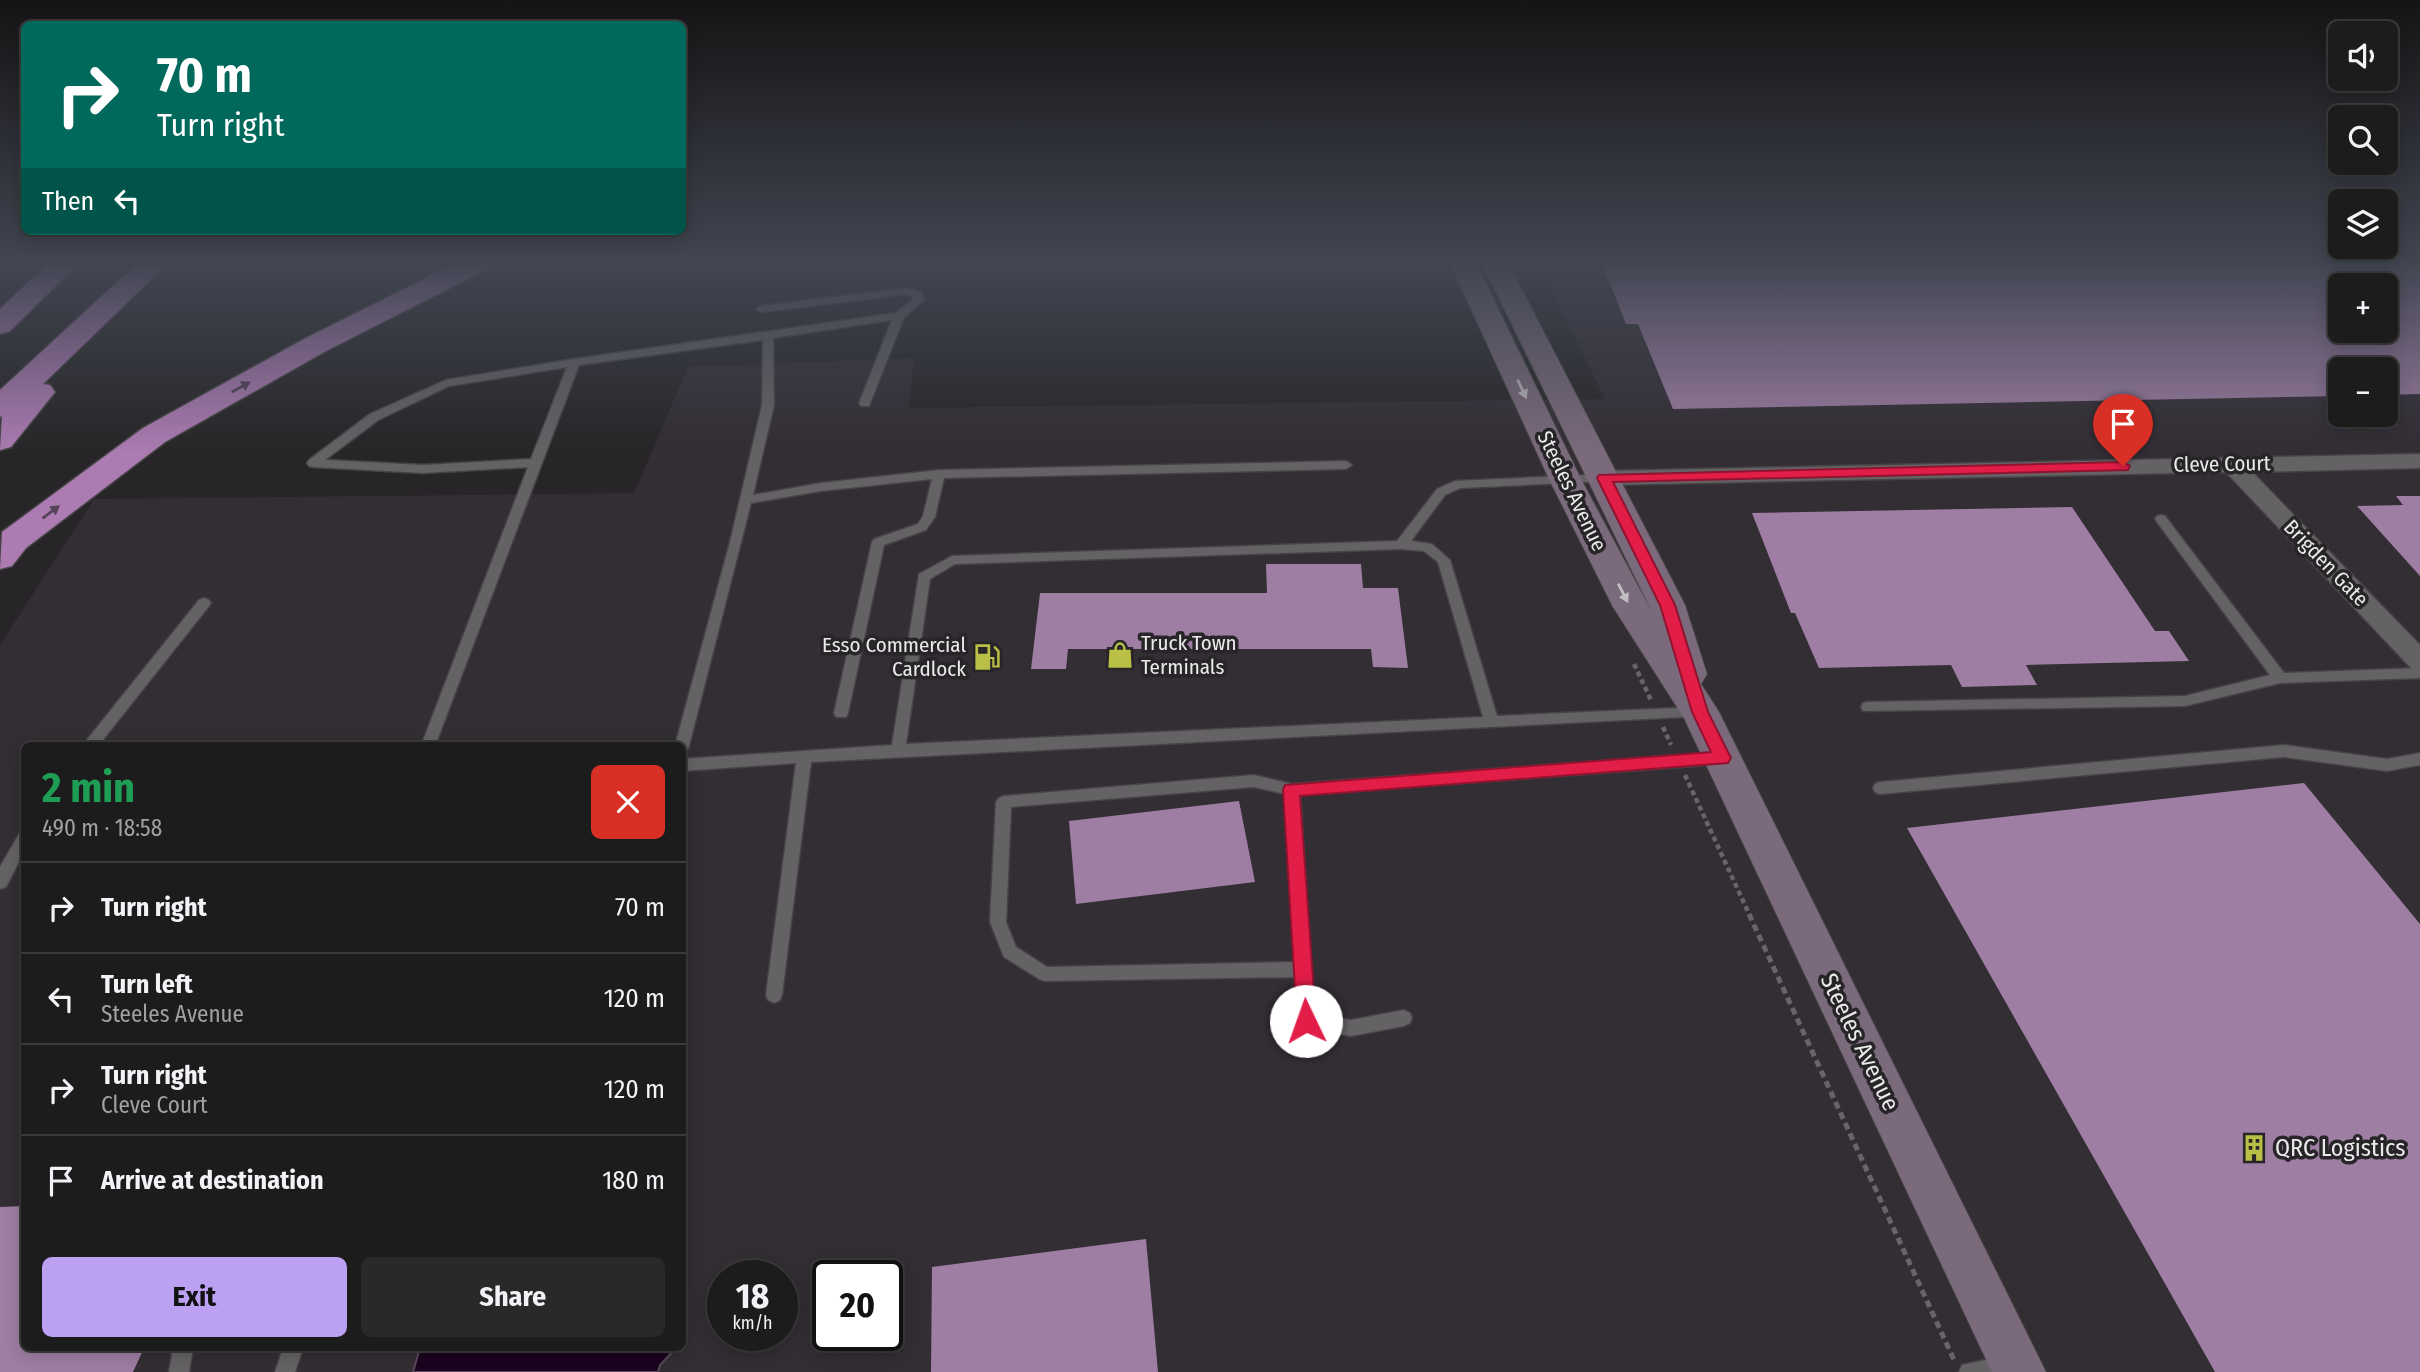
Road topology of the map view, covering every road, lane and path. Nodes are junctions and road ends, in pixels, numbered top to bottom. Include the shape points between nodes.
1 (354, 325) edge
2 (840, 325) edge
3 (896, 325) edge
4 (1492, 325) edge
5 (1526, 325) edge
6 (84, 327) joint
7 (768, 336) junction
8 (574, 362) junction
9 (865, 404) dead end
10 (0, 407) edge
11 (0, 440) edge
12 (2420, 461) edge
13 (535, 463) junction
14 (2231, 464) junction
15 (1346, 466) dead end
16 (939, 474) junction
17 (1604, 478) junction
18 (1565, 479) junction
19 (746, 500) junction
20 (2161, 519) dead end
21 (1401, 545) junction
22 (0, 557) edge
23 (204, 603) dead end
24 (1629, 652) dead end
25 (2420, 662) edge
26 (2420, 673) edge
27 (2280, 678) junction
28 (1868, 707) dead end
29 (841, 713) dead end
30 (1679, 713) junction
31 (1492, 722) junction
32 (92, 742) edge
33 (430, 742) edge
34 (683, 742) edge
35 (898, 750) junction
36 (804, 756) junction
37 (1701, 761) junction
38 (2418, 762) edge
39 (686, 765) edge
40 (1881, 788) dead end
41 (1292, 790) junction
42 (21, 844) edge
43 (0, 882) edge
44 (1304, 969) junction
45 (774, 995) dead end
46 (1404, 1018) dead end
47 (182, 1351) edge
48 (292, 1351) edge
49 (2018, 1368) edge
50 (179, 1372) edge
51 (285, 1372) edge
52 (1959, 1372) edge
53 (1969, 1372) edge

22 -> 1 highway via 14,540 154,435
2 - 7 lane
3 - 9 lane
4 -> 18 main road, Steeles Avenue
5 - 17 main road, Steeles Avenue
6 - 10 highway
6 - 11 highway via 57,370
7 - 8 lane
7 - 19 lane via 768,405
8 - 13 lane
8 - 13 lane via 446,383 374,417 313,463 423,469
12 - 14 street, Cleve Court
13 - 33 lane
14 - 17 street, Cleve Court
14 - 25 street, Brigden Gate
15 - 16 lane
16 - 19 lane
16 - 29 lane via 929,517 922,527 878,542
17 - 18 lane
17 - 30 main road, Steeles Avenue via 1668,605
18 - 21 lane via 1459,484 1441,492
18 -> 30 main road, Steeles Avenue
19 - 34 lane
20 - 27 lane
21 - 31 lane via 1427,547 1444,560
21 - 35 lane via 952,560 924,578
23 - 32 lane
24 - 30 path
26 - 27 lane
27 - 28 lane via 2185,701
30 - 31 lane
30 - 37 main road, Steeles Avenue
30 - 37 path
31 - 35 lane
35 - 36 lane
36 - 39 lane
36 - 45 lane
37 - 41 lane
37 - 49 main road, Steeles Avenue
37 - 52 path
38 - 40 lane via 2387,765 2284,751
41 - 44 lane
41 - 44 lane via 1254,781 1004,802 998,922 1010,952 1045,974
42 - 43 lane
44 - 46 lane via 1306,1021 1351,1028
47 - 50 lane
48 - 51 lane
49 - 53 lane

